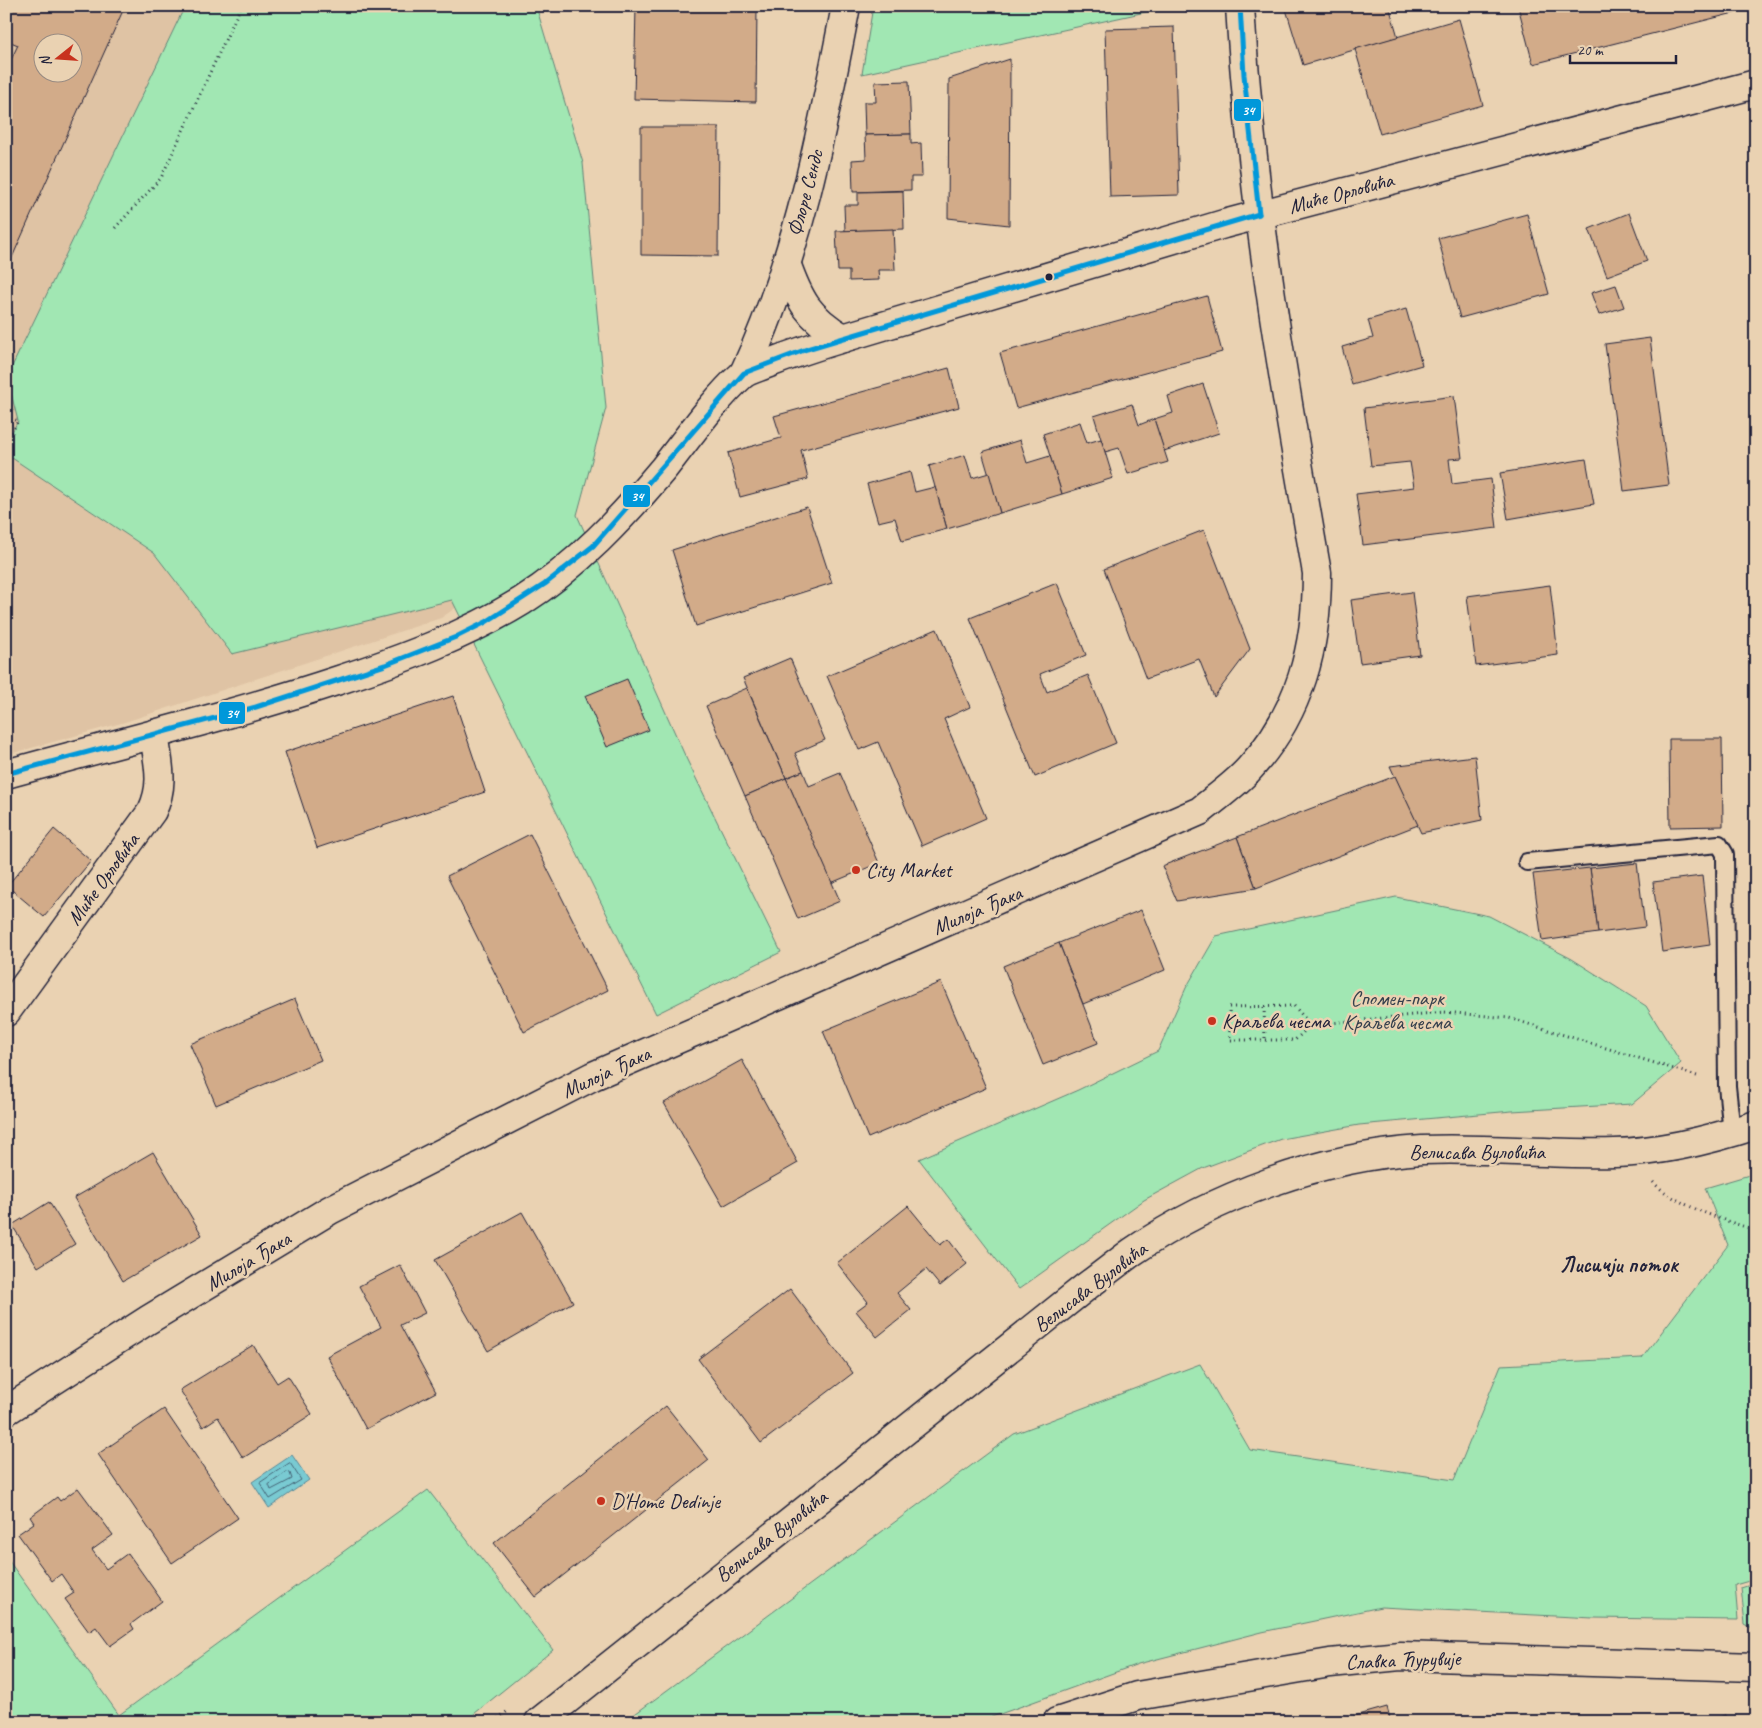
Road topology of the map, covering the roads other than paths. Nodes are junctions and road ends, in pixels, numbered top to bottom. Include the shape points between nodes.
1 (846, 6) edge
2 (1240, 6) edge
3 (1756, 84) edge
4 (1259, 214) junction
5 (786, 263) junction
6 (843, 338) junction
7 (744, 373) junction
8 (154, 734) junction
9 (6, 774) edge
10 (1527, 862) dead end
11 (6, 1012) edge
12 (1744, 1129) edge
13 (6, 1411) edge
14 (1756, 1667) edge
15 (538, 1722) edge
16 (1057, 1722) edge

1 - 5 street, Флоре Сендс via 821,132
2 - 4 street, Милоја Ђака
3 - 4 street, Миће Орловића
4 - 6 street, Миће Орловића
4 - 13 street, Милоја Ђака via 1317,573 1317,601 1310,652 1292,706 1280,732 1249,770 1200,811 593,1076 330,1210
5 - 6 street via 805,308 816,320
5 - 7 street, Флоре Сендс via 774,303
6 - 7 street, Миће Орловића
7 - 8 street, Миће Орловића via 658,475 592,546 523,600 456,636 385,664 256,706
8 - 9 street, Миће Орловића
8 - 11 street, Миће Орловића via 161,781 159,797 152,812
10 - 12 lane via 1719,844 1726,854 1727,1086
12 - 15 street, Велисава Вуловића via 1671,1148 1615,1154 1423,1150 1379,1155 1312,1170 1211,1207 1140,1247 1095,1281
14 - 16 street, Славка Ћурувије via 1400,1656 1360,1659 1137,1696

